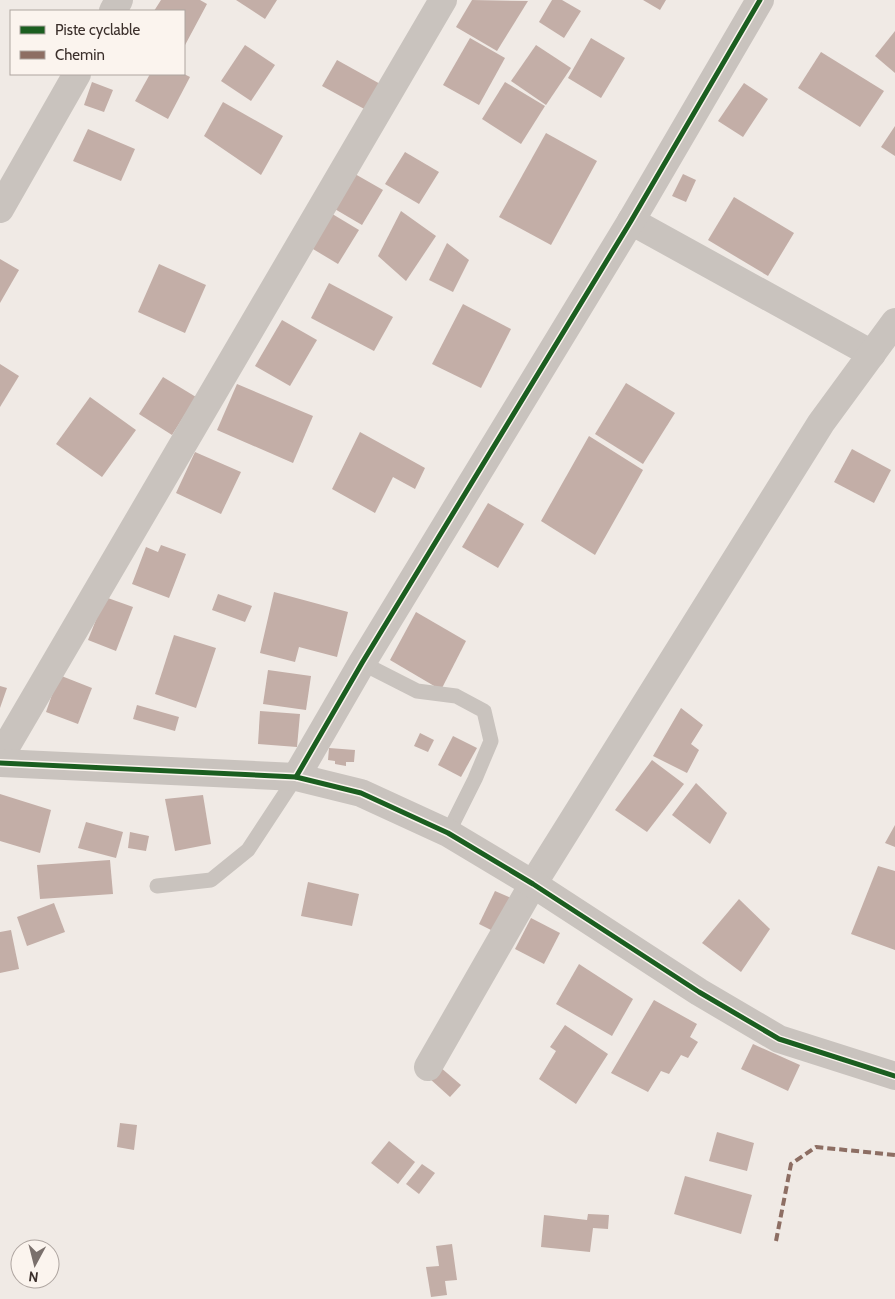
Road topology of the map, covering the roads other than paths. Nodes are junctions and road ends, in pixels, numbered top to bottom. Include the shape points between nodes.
1 (443, 0) edge
2 (760, 0) edge
3 (76, 75) edge
4 (0, 209) edge
5 (631, 221) junction
6 (895, 322) edge
7 (872, 354) junction
8 (362, 663) junction
9 (0, 757) edge
10 (0, 763) edge
11 (296, 777) junction
12 (448, 833) junction
13 (534, 884) junction
14 (157, 886) dead end
15 (428, 1067) dead end
16 (895, 1076) edge

1 - 9 street
2 - 5 street
3 - 4 street
5 - 7 street
5 - 8 street
6 - 7 street
7 - 13 street via 821,423
8 - 11 street
8 - 12 lane via 418,691 456,696 484,711 491,741
10 - 11 street
11 - 12 street via 361,793
11 - 14 lane via 248,850 211,880
12 - 13 street
13 - 15 street
13 - 16 street via 699,992 779,1039

